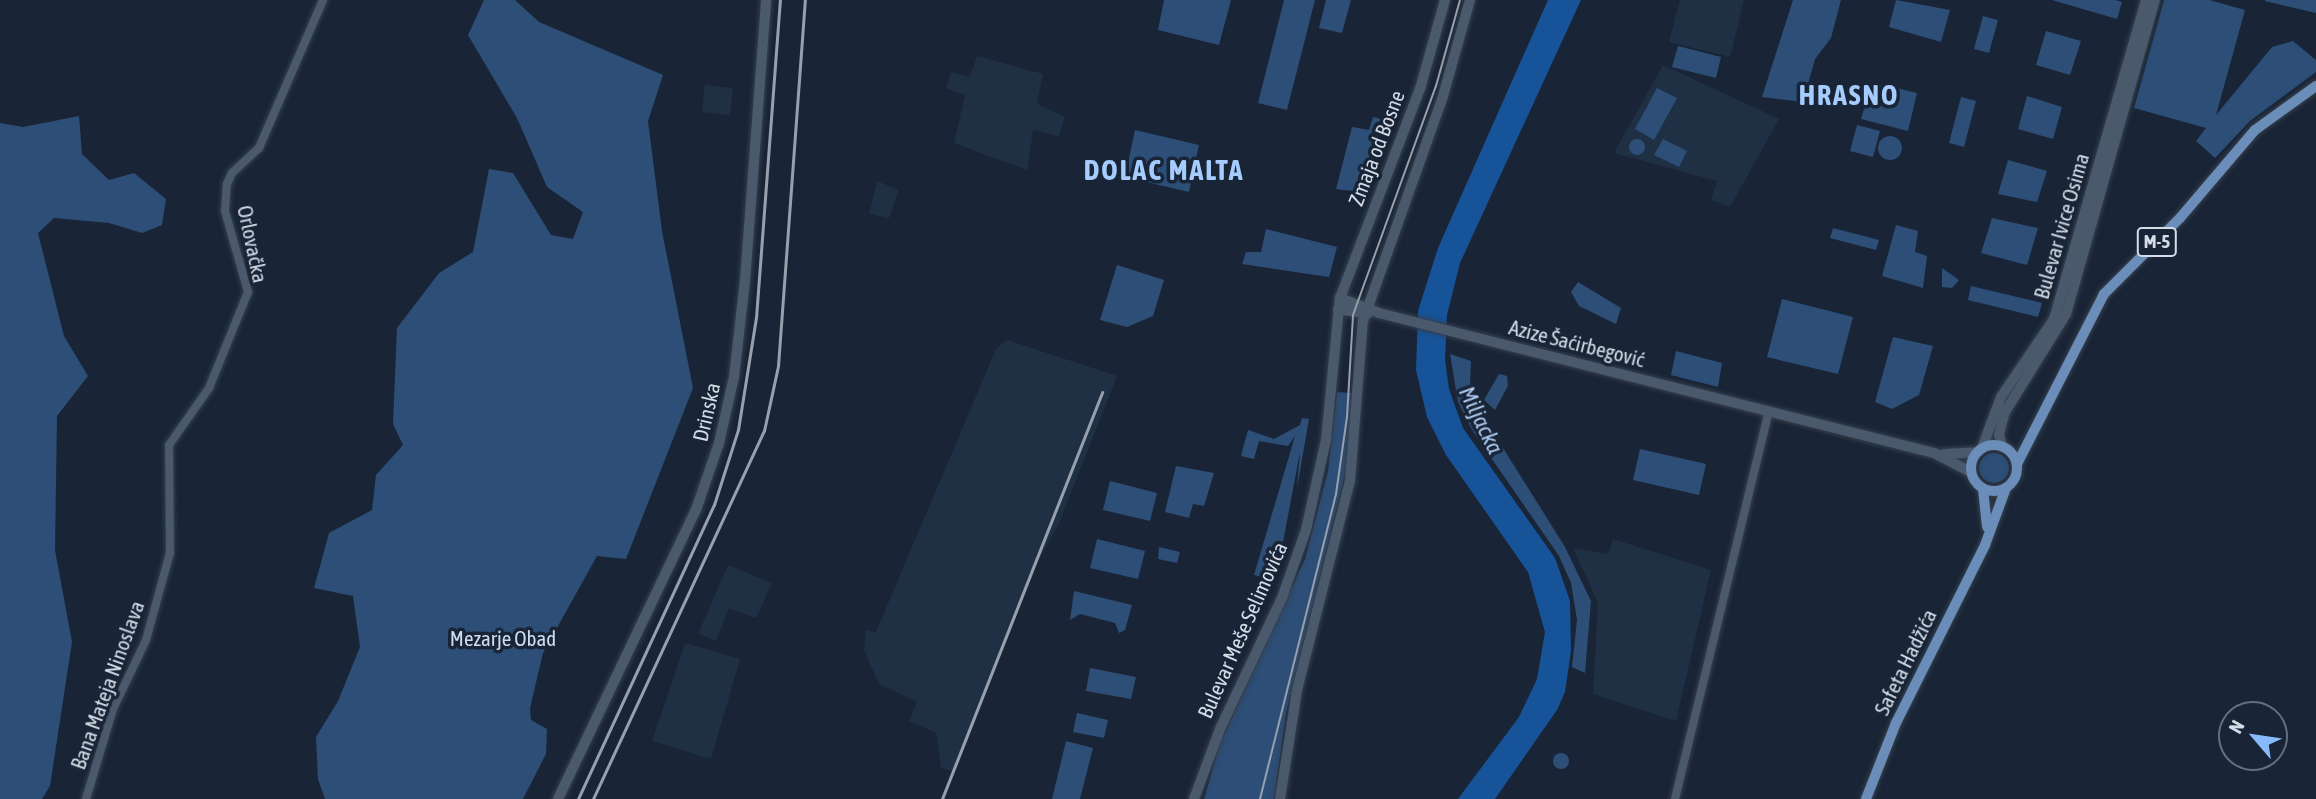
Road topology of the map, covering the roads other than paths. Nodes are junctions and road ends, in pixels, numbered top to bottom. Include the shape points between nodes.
1 (324, 0) edge
2 (766, 0) edge
3 (1445, 0) edge
4 (1470, 0) edge
5 (2146, 0) edge
6 (2155, 0) edge
7 (2316, 86) edge
8 (1339, 303) junction
9 (1368, 310) junction
10 (209, 388) joint
11 (1769, 411) junction
12 (2035, 426) junction
13 (2005, 448) junction
14 (1980, 450) junction
15 (1934, 453) junction
16 (2017, 464) junction
17 (1971, 472) junction
18 (2006, 488) junction
19 (1983, 489) junction
20 (1985, 545) junction
21 (86, 799) edge
22 (558, 799) edge
23 (1194, 799) edge
24 (1280, 799) edge
25 (1675, 799) edge
26 (1866, 799) edge

1 - 10 street, Orlovačka via 259,148 227,184 225,211 248,292
2 - 22 main road, Drinska via 745,281 734,377 719,443 698,507
3 - 8 main road, Zmaja od Bosne via 1420,89
4 - 9 main road via 1443,96
5 - 14 main road, Bulevar Ivice Osima via 2054,319 2001,397
6 - 13 main road, Bulevar Ivice Osima via 2066,314 2005,412 1999,434
7 - 12 main road, M-5 via 2255,130 2180,218 2104,294
8 - 9 main road, Azize Šaćirbegović
8 - 23 main road, Bulevar Meše Selimovića via 1326,440 1306,530 1282,598 1216,738
9 - 11 main road, Azize Šaćirbegović
9 - 24 main road via 1350,481 1297,690
10 - 21 street, Bana Mateja Ninoslava via 169,445 170,553 146,640 113,709
11 - 15 main road, Azize Šaćirbegović
11 - 25 street
12 - 13 main road, M-5 via 2021,444
12 - 16 main road, M-5
13 - 14 main road
13 - 16 main road
14 - 15 main road, Azize Šaćirbegović
14 - 17 main road
15 - 17 main road, Azize Šaćirbegović
16 - 18 main road, M-5 via 2015,478
17 - 19 main road, M-5
18 - 19 main road
18 - 20 main road, Safeta Hadžića / M-5
19 - 20 main road, Safeta Hadžića / M-5 via 1989,507
20 - 26 main road, Safeta Hadžića / M-5 via 1904,706

